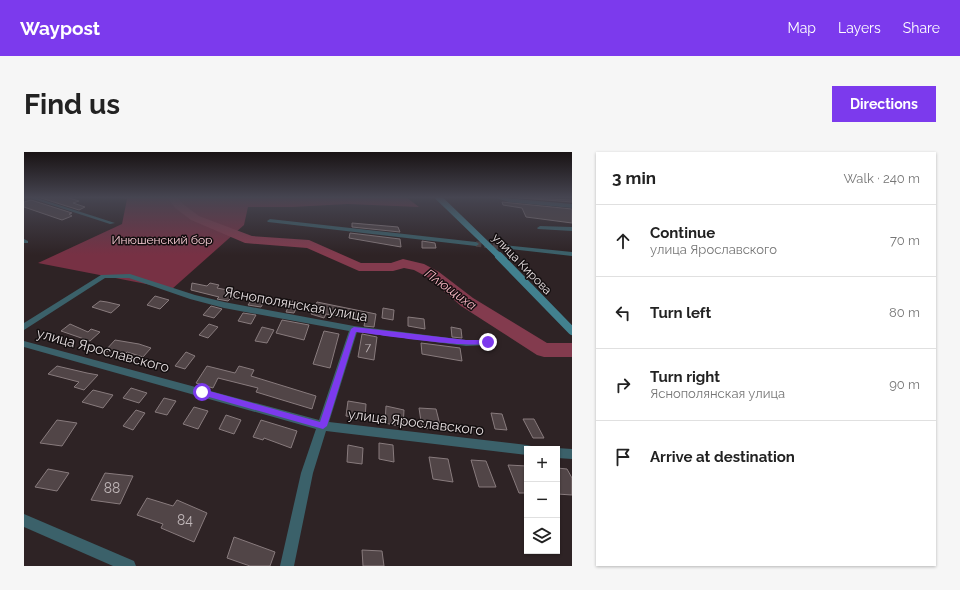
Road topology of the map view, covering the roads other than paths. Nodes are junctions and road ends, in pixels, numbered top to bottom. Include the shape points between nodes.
1 (91, 216) edge
2 (459, 216) edge
3 (270, 221) dead end
4 (112, 223) dead end
5 (540, 228) dead end
6 (572, 229) edge
7 (476, 244) tunnel mouth
8 (504, 247) tunnel mouth
9 (572, 254) edge
10 (24, 327) edge
11 (354, 329) junction
12 (572, 330) edge
13 (488, 342) dead end
14 (24, 344) edge
15 (323, 426) junction
16 (524, 450) edge
17 (560, 453) edge
18 (572, 454) edge
19 (24, 520) edge
20 (129, 566) edge
21 (287, 566) edge

1 - 4 street
2 - 12 main road, улица Кирова, bridge
3 - 7 street
5 - 6 street
8 - 9 street
10 - 11 street, Яснополянская улица via 103,276 130,276 216,303
11 - 13 street, Яснополянская улица via 466,343
11 - 15 street
14 - 15 street, улица Ярославского
15 - 16 street, улица Ярославского
15 - 21 street via 307,473
17 - 18 street
19 - 20 street

